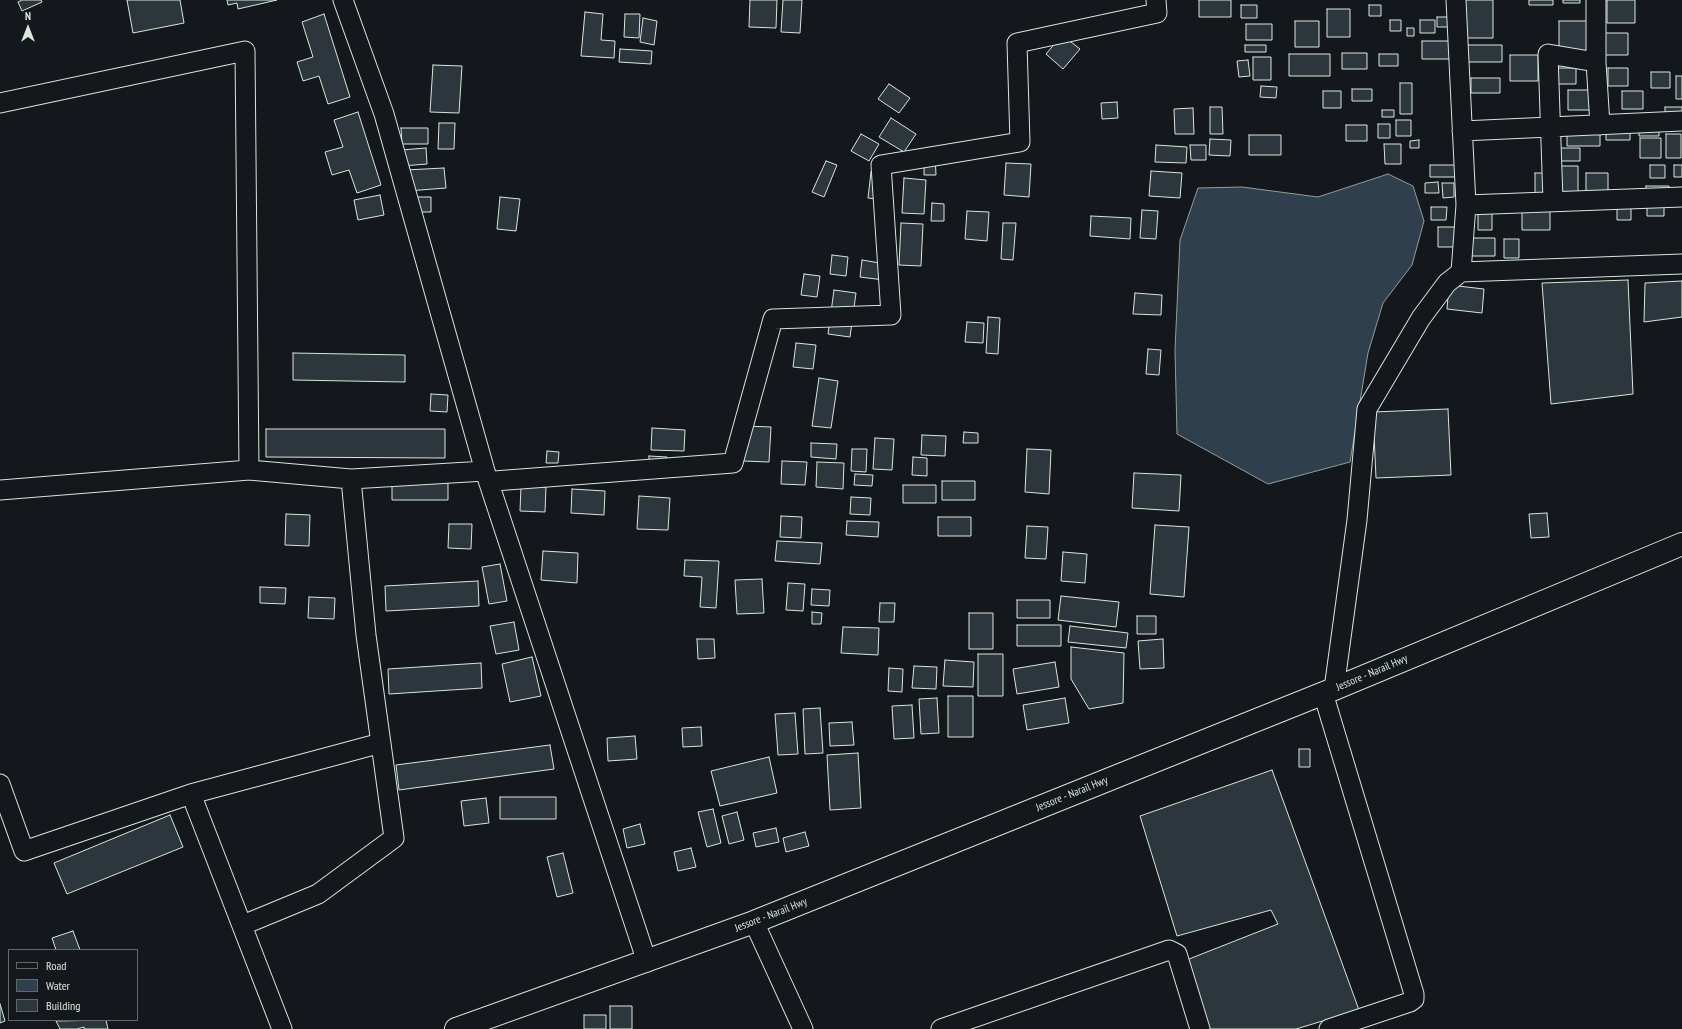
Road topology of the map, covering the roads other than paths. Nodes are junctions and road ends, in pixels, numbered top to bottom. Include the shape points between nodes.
1 (343, 0) edge
2 (1156, 0) edge
3 (1456, 0) edge
4 (1596, 0) edge
5 (1596, 62) junction
6 (0, 103) edge
7 (1682, 120) edge
8 (1600, 125) junction
9 (1550, 128) junction
10 (1462, 131) junction
11 (1682, 197) edge
12 (1553, 201) junction
13 (1466, 205) junction
14 (1682, 264) edge
15 (1461, 272) junction
16 (249, 470) junction
17 (490, 476) junction
18 (351, 479) junction
19 (0, 490) edge
20 (1682, 544) edge
21 (1329, 691) junction
22 (381, 743) junction
23 (0, 784) edge
24 (191, 794) junction
25 (754, 922) junction
26 (243, 925) junction
27 (647, 962) junction
28 (282, 1029) edge
29 (456, 1029) edge
30 (803, 1029) edge
31 (941, 1029) edge
32 (1200, 1029) edge
33 (1329, 1029) edge

1 - 17 street via 384,114
2 - 17 street via 1157,13 1017,44 1020,142 881,165 891,315 773,319 733,463
3 - 10 street
4 - 5 street
5 - 8 street
5 - 9 street via 1548,54
6 - 16 street via 245,51
7 - 8 street
8 - 9 street
9 - 10 street
9 - 12 street
10 - 13 street
11 - 12 street
12 - 13 street
13 - 15 street
14 - 15 street
15 - 21 street via 1447,283 1421,318 1367,409 1357,520
16 - 18 street
16 - 19 street
17 - 18 street
17 - 27 street
18 - 22 street via 366,635
20 - 21 highway, Jessore - Narail Hwy
21 - 25 highway, Jessore - Narail Hwy
21 - 33 street via 1414,994 1414,999 1410,1002
22 - 24 street
22 - 26 street via 394,838 318,894
23 - 24 street via 24,851
24 - 26 street
25 - 27 highway, Jessore - Narail Hwy
25 - 30 street
26 - 28 street
27 - 29 highway, Jessore - Narail Hwy
31 - 32 street via 1169,950 1176,954

